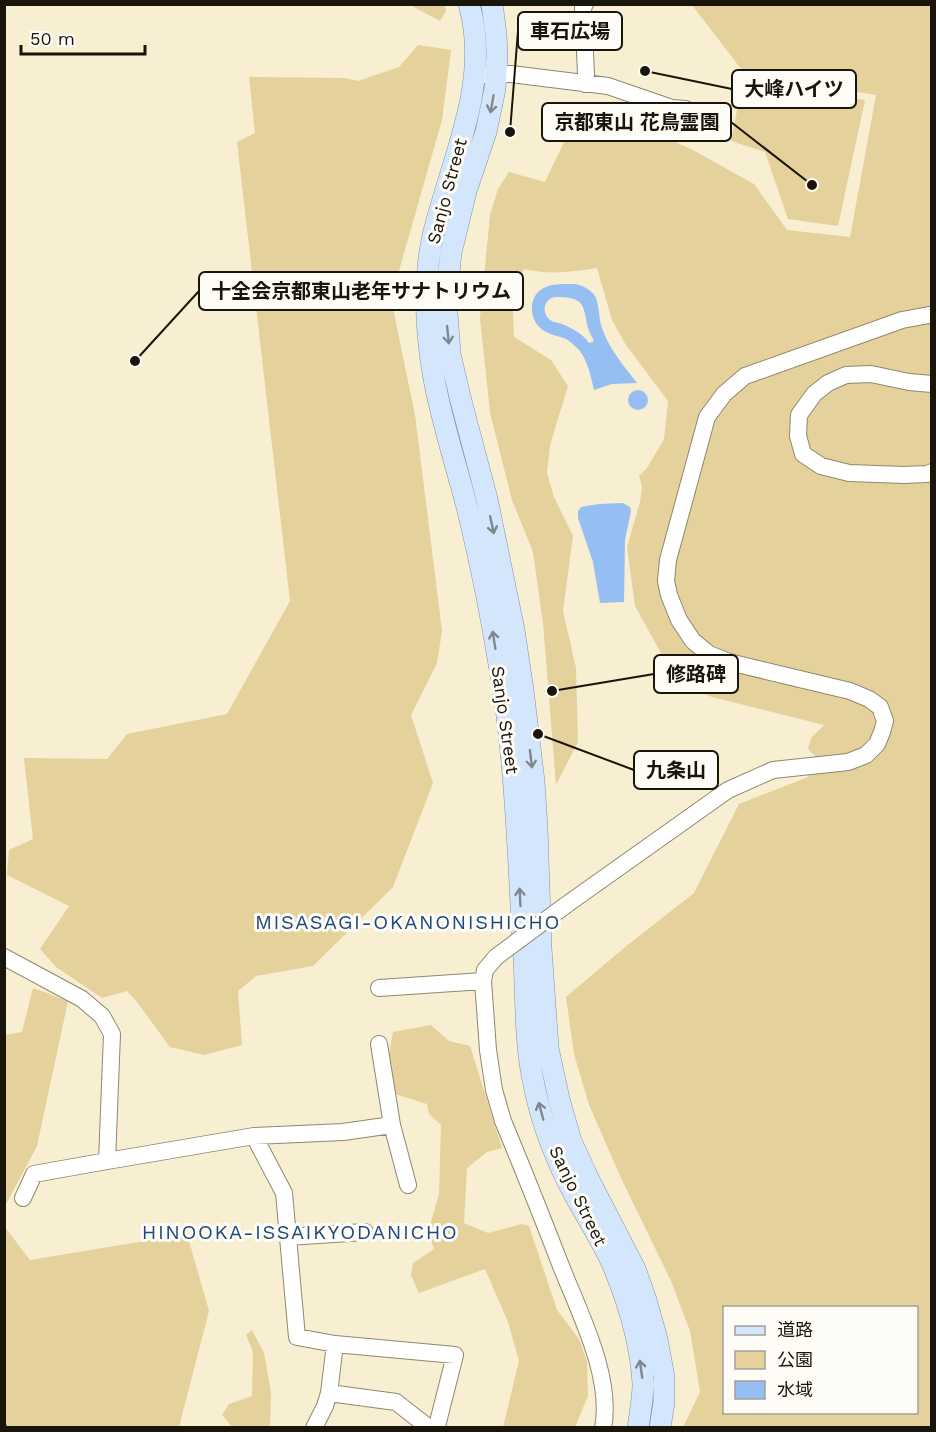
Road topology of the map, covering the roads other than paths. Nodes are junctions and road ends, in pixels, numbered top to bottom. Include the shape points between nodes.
1 (469, 4) edge
2 (492, 4) edge
3 (585, 4) edge
4 (496, 74) junction
5 (475, 76) junction
6 (585, 84) junction
7 (686, 109) dead end
8 (932, 315) edge
9 (932, 384) edge
10 (932, 472) edge
11 (4, 957) edge
12 (483, 981) junction
13 (379, 988) dead end
14 (379, 1044) dead end
15 (392, 1125) junction
16 (254, 1136) junction
17 (107, 1161) junction
18 (408, 1185) dead end
19 (23, 1198) dead end
20 (365, 1232) dead end
21 (287, 1237) junction
22 (335, 1344) junction
23 (329, 1393) junction
24 (314, 1428) edge
25 (603, 1428) edge
26 (638, 1428) edge
27 (660, 1428) edge

1 - 5 main road, Sanjo Street via 476,35
2 - 4 main road, Sanjo Street
3 - 6 street
4 - 5 street
4 - 6 street
4 -> 27 main road, Sanjo Street via 486,132 451,254 446,299 450,354 487,499 523,690 534,781 548,1048 571,1141 635,1269 646,1300 664,1377
26 -> 5 main road, Sanjo Street via 643,1385 629,1308 614,1266 555,1152 531,1073 517,823 506,716 475,544 434,379 427,318 431,245
6 - 7 street via 608,86 672,108
8 - 12 street, bridge via 902,320 745,376 724,394 707,417 666,581 679,620 693,641 709,654 820,682 869,699 880,707 885,721 877,744 866,755 848,762 773,770 728,790 496,957 485,970
9 - 10 street via 871,374 846,375 814,394 799,415 798,436 803,454 821,466 849,473
11 - 17 street via 82,999 102,1016 112,1034
12 - 13 street
12 - 25 street via 494,1090 593,1346 603,1385
14 - 15 street
15 - 16 street via 343,1132
15 - 18 street
16 - 17 street
16 - 21 street via 284,1193
17 - 19 street via 34,1174
20 - 21 street
21 - 22 street via 297,1337
22 - 23 street
22 - 23 street via 455,1355 437,1426 428,1427 396,1402
23 - 24 street

